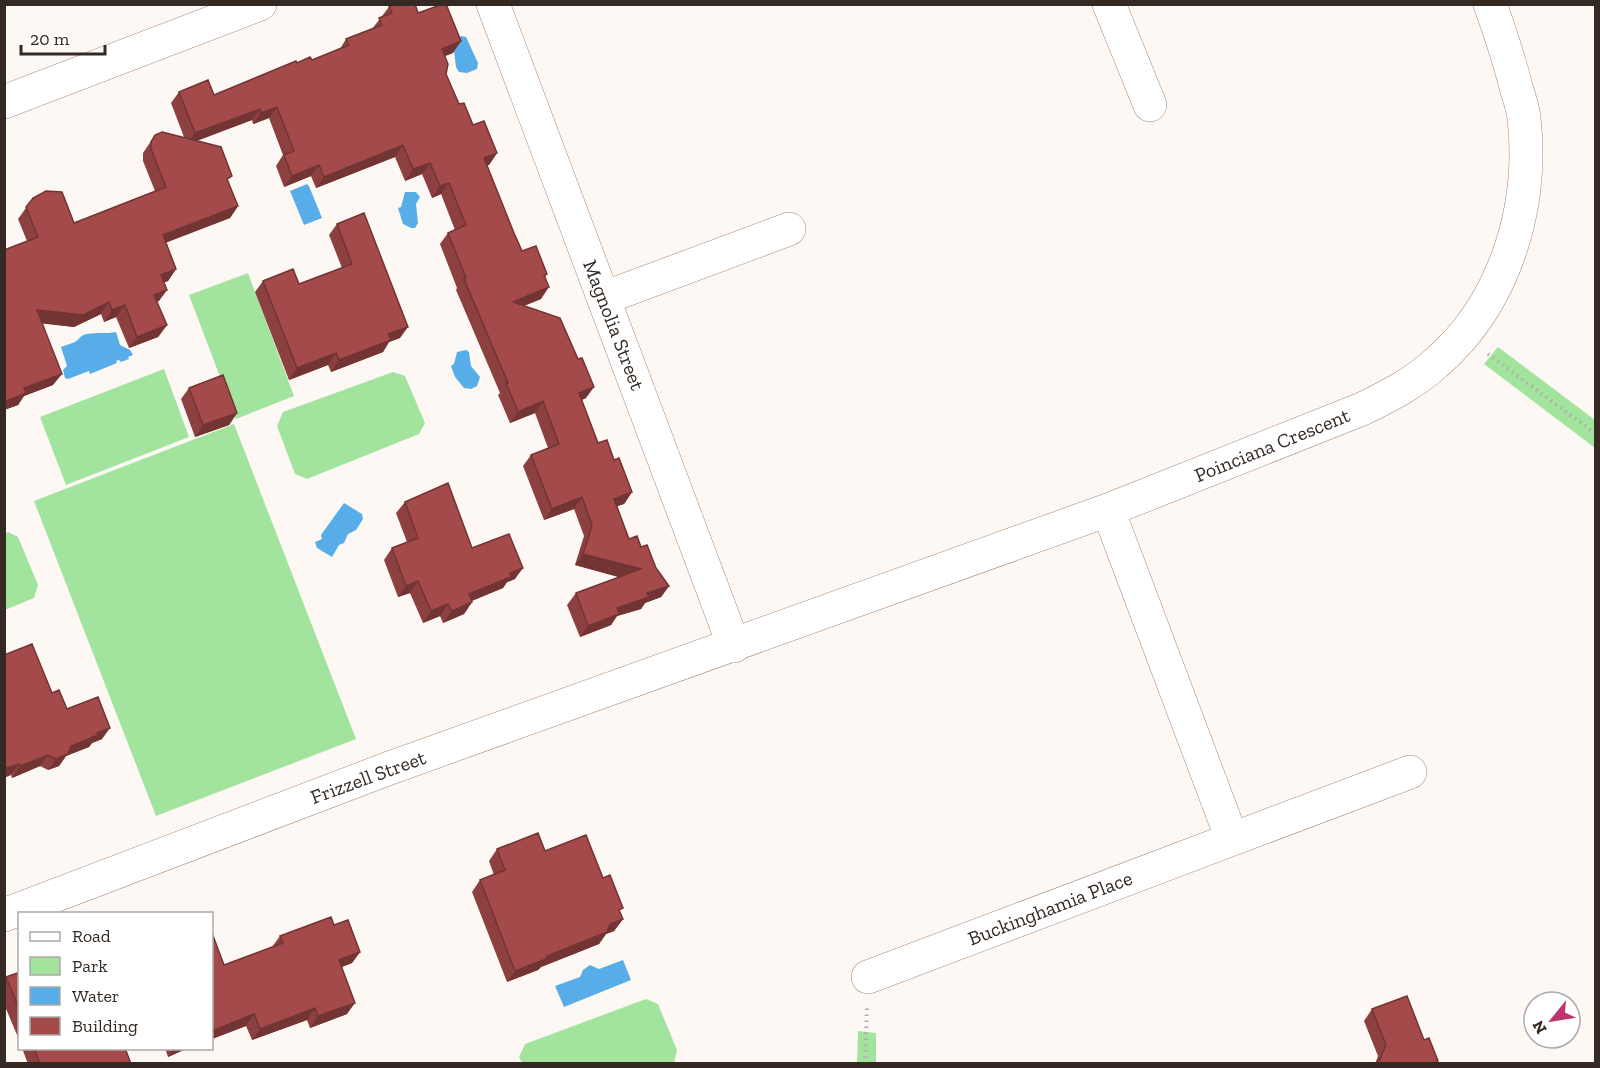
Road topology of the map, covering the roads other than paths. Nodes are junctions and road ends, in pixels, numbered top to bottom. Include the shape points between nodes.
1 (260, 4) edge
2 (493, 4) edge
3 (1109, 4) edge
4 (1490, 4) edge
5 (4, 102) edge
6 (1150, 105) dead end
7 (789, 229) dead end
8 (603, 298) junction
9 (1108, 510) junction
10 (734, 645) junction
11 (1410, 772) dead end
12 (1232, 839) junction
13 (4, 915) edge
14 (868, 977) road end

1 - 5 street
2 - 8 street, Magnolia Street
3 - 6 street
4 - 9 street, Poinciana Crescent via 1524,117 1526,175 1515,237 1492,293 1463,335 1436,363 1396,393
7 - 8 street
8 - 10 street, Magnolia Street
9 - 10 street, Poinciana Crescent
9 - 12 street
10 - 13 street, Frizzell Street via 387,769
11 - 12 street, Buckinghamia Place
12 - 14 street, Buckinghamia Place

